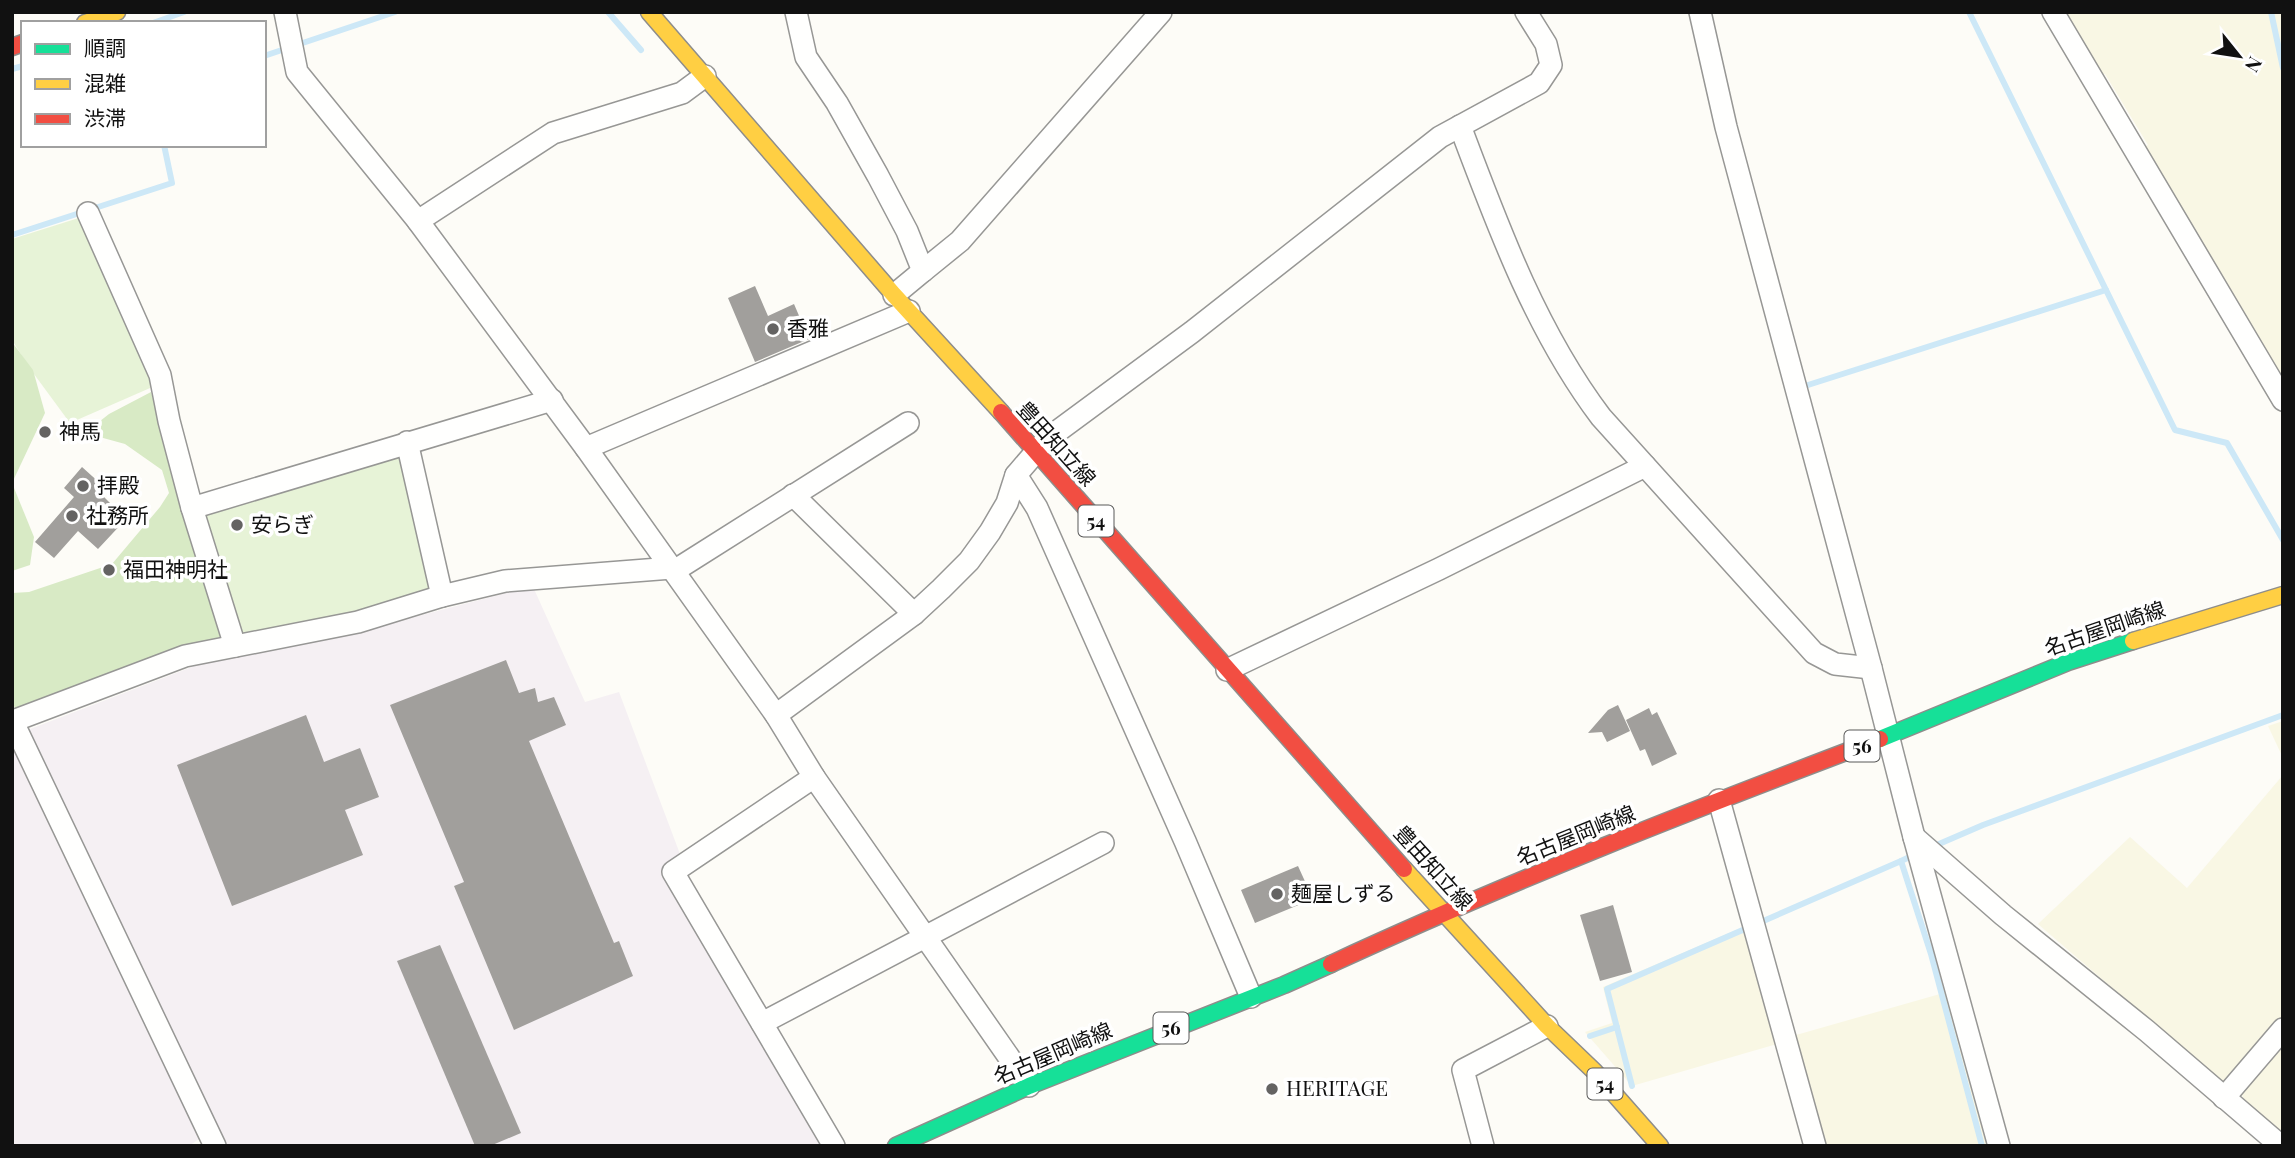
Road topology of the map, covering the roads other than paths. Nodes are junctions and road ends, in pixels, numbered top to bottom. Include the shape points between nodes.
1 (117, 12) edge
2 (285, 12) edge
3 (649, 12) edge
4 (796, 12) edge
5 (1161, 12) edge
6 (1527, 12) edge
7 (1700, 12) edge
8 (2053, 12) edge
9 (91, 21) edge
10 (705, 76) junction
11 (1460, 126) junction
12 (89, 213) dead end
13 (418, 221) junction
14 (923, 271) junction
15 (894, 295) junction
16 (909, 311) junction
17 (552, 400) junction
18 (2283, 400) edge
19 (908, 423) dead end
20 (407, 442) junction
21 (586, 448) junction
22 (1035, 451) junction
23 (1645, 466) junction
24 (1016, 475) junction
25 (793, 495) junction
26 (192, 508) junction
27 (673, 569) junction
28 (2283, 595) edge
29 (442, 596) junction
30 (914, 614) junction
31 (235, 646) junction
32 (1871, 668) junction
33 (1227, 670) junction
34 (776, 715) junction
35 (13, 720) edge
36 (1887, 736) junction
37 (814, 777) junction
38 (1719, 800) junction
39 (1914, 837) junction
40 (1103, 843) dead end
41 (1447, 914) junction
42 (925, 937) junction
43 (1251, 998) junction
44 (762, 1023) junction
45 (1547, 1026) junction
46 (2283, 1029) edge
47 (1571, 1070) dead end
48 (1029, 1086) junction
49 (2224, 1098) junction
50 (215, 1146) edge
51 (834, 1146) edge
52 (896, 1146) edge
53 (1483, 1146) edge
54 (1660, 1146) edge
55 (1815, 1146) edge
56 (1999, 1146) edge
57 (2281, 1146) edge

1 - 9 main road
2 - 13 street via 297,72
3 - 10 main road, 豊田知立線 / 54
4 - 14 street via 806,57 878,176
5 - 14 street via 960,241
6 - 11 street via 1546,44 1551,65 1539,83
7 - 32 street via 1726,127
8 - 18 street
10 - 13 street via 682,93 553,133
10 - 15 main road, 豊田知立線 / 54
11 - 22 street
11 - 23 street via 1521,278 1552,341 1578,387
12 - 26 street via 160,375
13 - 17 street
14 - 15 street
15 - 16 main road, 豊田知立線 / 54
16 - 21 street
16 - 22 main road, 豊田知立線 / 54
17 - 20 street
17 - 21 street
19 - 25 street
20 - 26 street
20 - 29 street
21 - 27 street
22 - 24 street
22 - 33 main road, 豊田知立線 / 54
23 - 32 street via 1814,653 1835,664
23 - 33 street
24 - 30 street via 990,532 968,561
24 - 43 street via 1037,508
25 - 27 street
25 - 30 street
26 - 31 street
27 - 29 street via 505,581
27 - 34 street
28 - 36 main road, 名古屋岡崎線 / 56 via 2068,662
29 - 31 street via 358,622
30 - 34 street
31 - 35 street via 185,656
32 - 36 street
33 - 41 main road, 豊田知立線 / 54
34 - 37 street
35 - 50 street
36 - 38 main road, 名古屋岡崎線 / 56
36 - 39 street
37 - 42 street
37 - 44 street via 673,872
38 - 41 main road, 名古屋岡崎線 / 56
38 - 55 street
39 - 49 street
39 - 56 street
40 - 42 street
41 - 43 main road, 名古屋岡崎線 / 56
41 - 45 main road, 豊田知立線 / 54
42 - 44 street
42 - 48 street
43 - 48 main road, 名古屋岡崎線 / 56
44 - 51 street
45 - 47 main road, 豊田知立線 / 54
45 - 53 street via 1463,1070
45 - 54 main road, 豊田知立線 / 54
46 - 49 street
48 - 52 main road, 名古屋岡崎線 / 56
49 - 57 street

